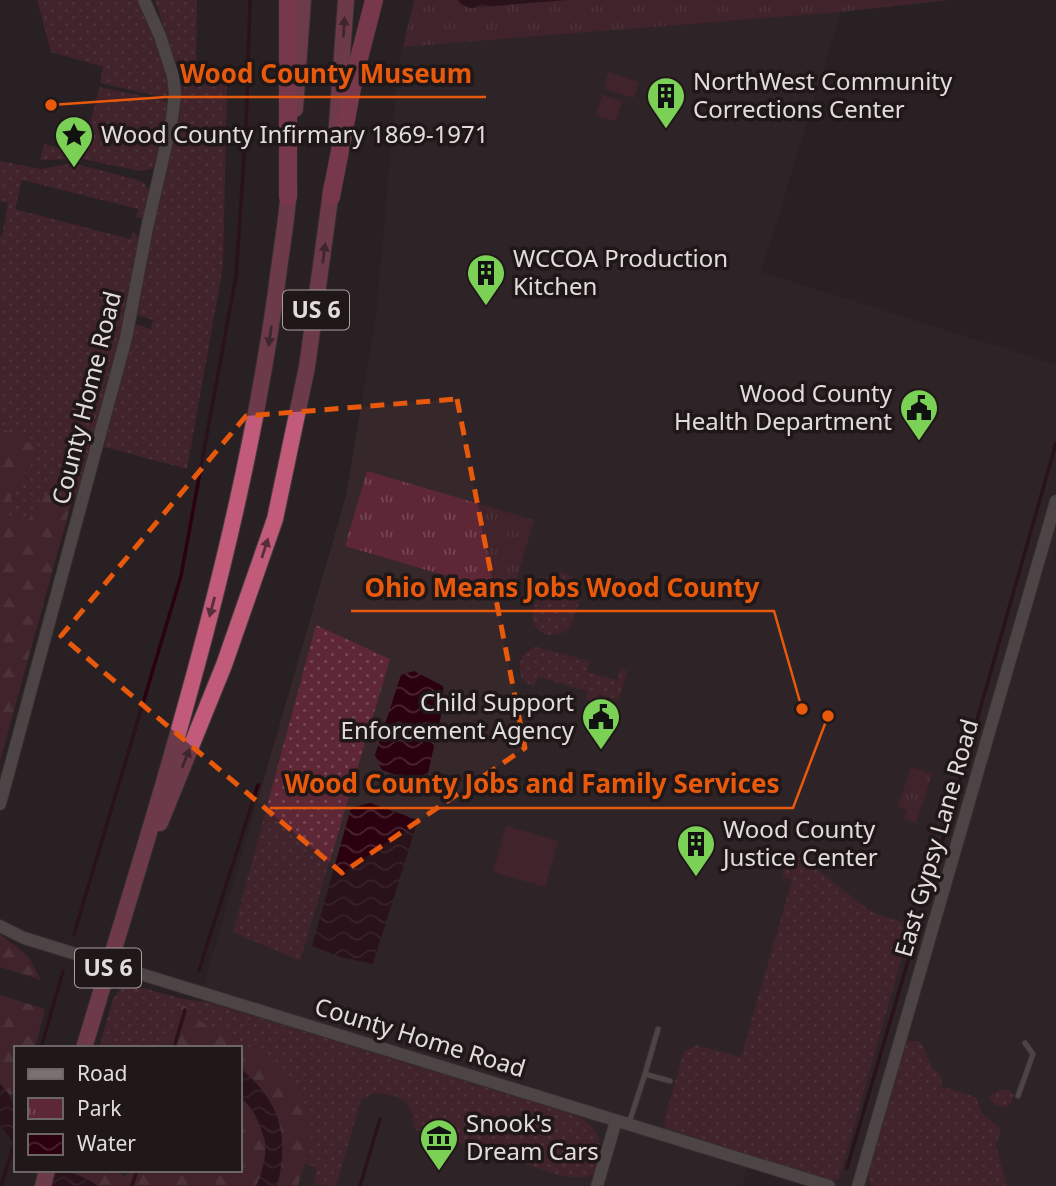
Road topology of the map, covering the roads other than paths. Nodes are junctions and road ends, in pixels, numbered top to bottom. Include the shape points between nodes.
1 (144, 0) edge
2 (288, 0) edge
3 (303, 0) edge
4 (346, 0) edge
5 (374, 0) edge
6 (288, 197) junction
7 (331, 197) junction
8 (1056, 501) edge
9 (0, 804) edge
10 (132, 889) junction
11 (0, 926) edge
12 (109, 965) junction
13 (658, 1029) dead end
14 (1025, 1043) dead end
15 (85, 1046) edge
16 (645, 1074) junction
17 (670, 1081) dead end
18 (1018, 1096) dead end
19 (622, 1123) junction
20 (597, 1186) edge
21 (829, 1186) edge
22 (858, 1186) edge

1 - 9 street, County Home Road via 173,76 172,119 123,351
2 - 6 highway
3 - 6 highway, US 6
7 -> 4 highway, US 6
5 - 7 highway
6 -> 10 highway, US 6 via 265,366 240,494
10 -> 7 highway, US 6 via 224,665 275,519 307,367
8 - 22 street, East Gypsy Lane Road
10 - 12 highway, US 6
11 - 12 street, County Home Road
12 - 15 highway, US 6
12 - 19 street, County Home Road
13 - 16 lane
14 - 18 lane via 1033,1054
16 - 17 lane
16 - 19 lane
19 - 20 street
19 - 21 street, County Home Road

